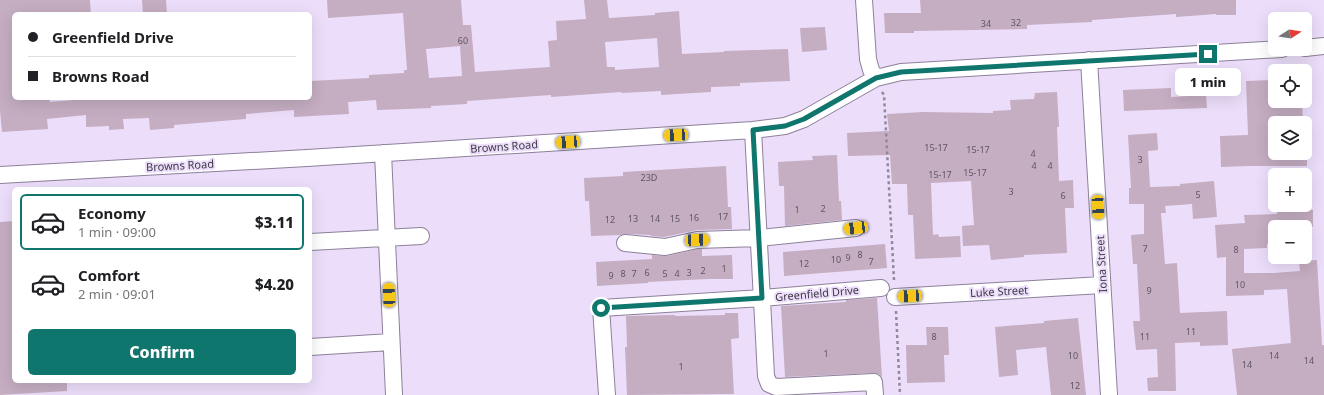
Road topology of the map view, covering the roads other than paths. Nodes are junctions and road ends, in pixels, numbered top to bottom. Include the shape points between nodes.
1 (864, 0) edge
2 (1324, 46) edge
3 (1312, 47) edge
4 (1268, 50) edge
5 (1089, 60) junction
6 (876, 78) junction
7 (753, 130) junction
8 (383, 153) junction
9 (0, 175) edge
10 (856, 228) dead end
11 (421, 236) dead end
12 (386, 238) junction
13 (759, 238) junction
14 (312, 242) edge
15 (625, 243) dead end
16 (1102, 285) junction
17 (881, 288) dead end
18 (895, 297) road end
19 (762, 298) junction
20 (391, 342) junction
21 (312, 347) edge
22 (394, 395) edge
23 (607, 395) edge
24 (874, 395) edge
25 (1109, 395) edge

1 - 6 street via 868,59 870,70
2 - 3 street
4 - 5 street, Browns Road
5 - 6 street, Browns Road via 901,72
5 - 16 street, Iona Street
6 - 7 street, Browns Road via 804,119 785,126
7 - 8 street, Browns Road
7 - 13 street
8 - 9 street, Browns Road
8 - 12 street
10 - 13 street
11 - 12 street
12 - 14 street
12 - 20 street
13 - 15 street via 697,240 666,247
13 - 19 street
16 - 18 street, Luke Street
16 - 25 street, Iona Street
17 - 19 street, Greenfield Drive
19 - 23 street, Greenfield Drive via 601,308
19 - 24 street via 766,376 769,384 776,387 874,382
20 - 21 street
20 - 22 street

